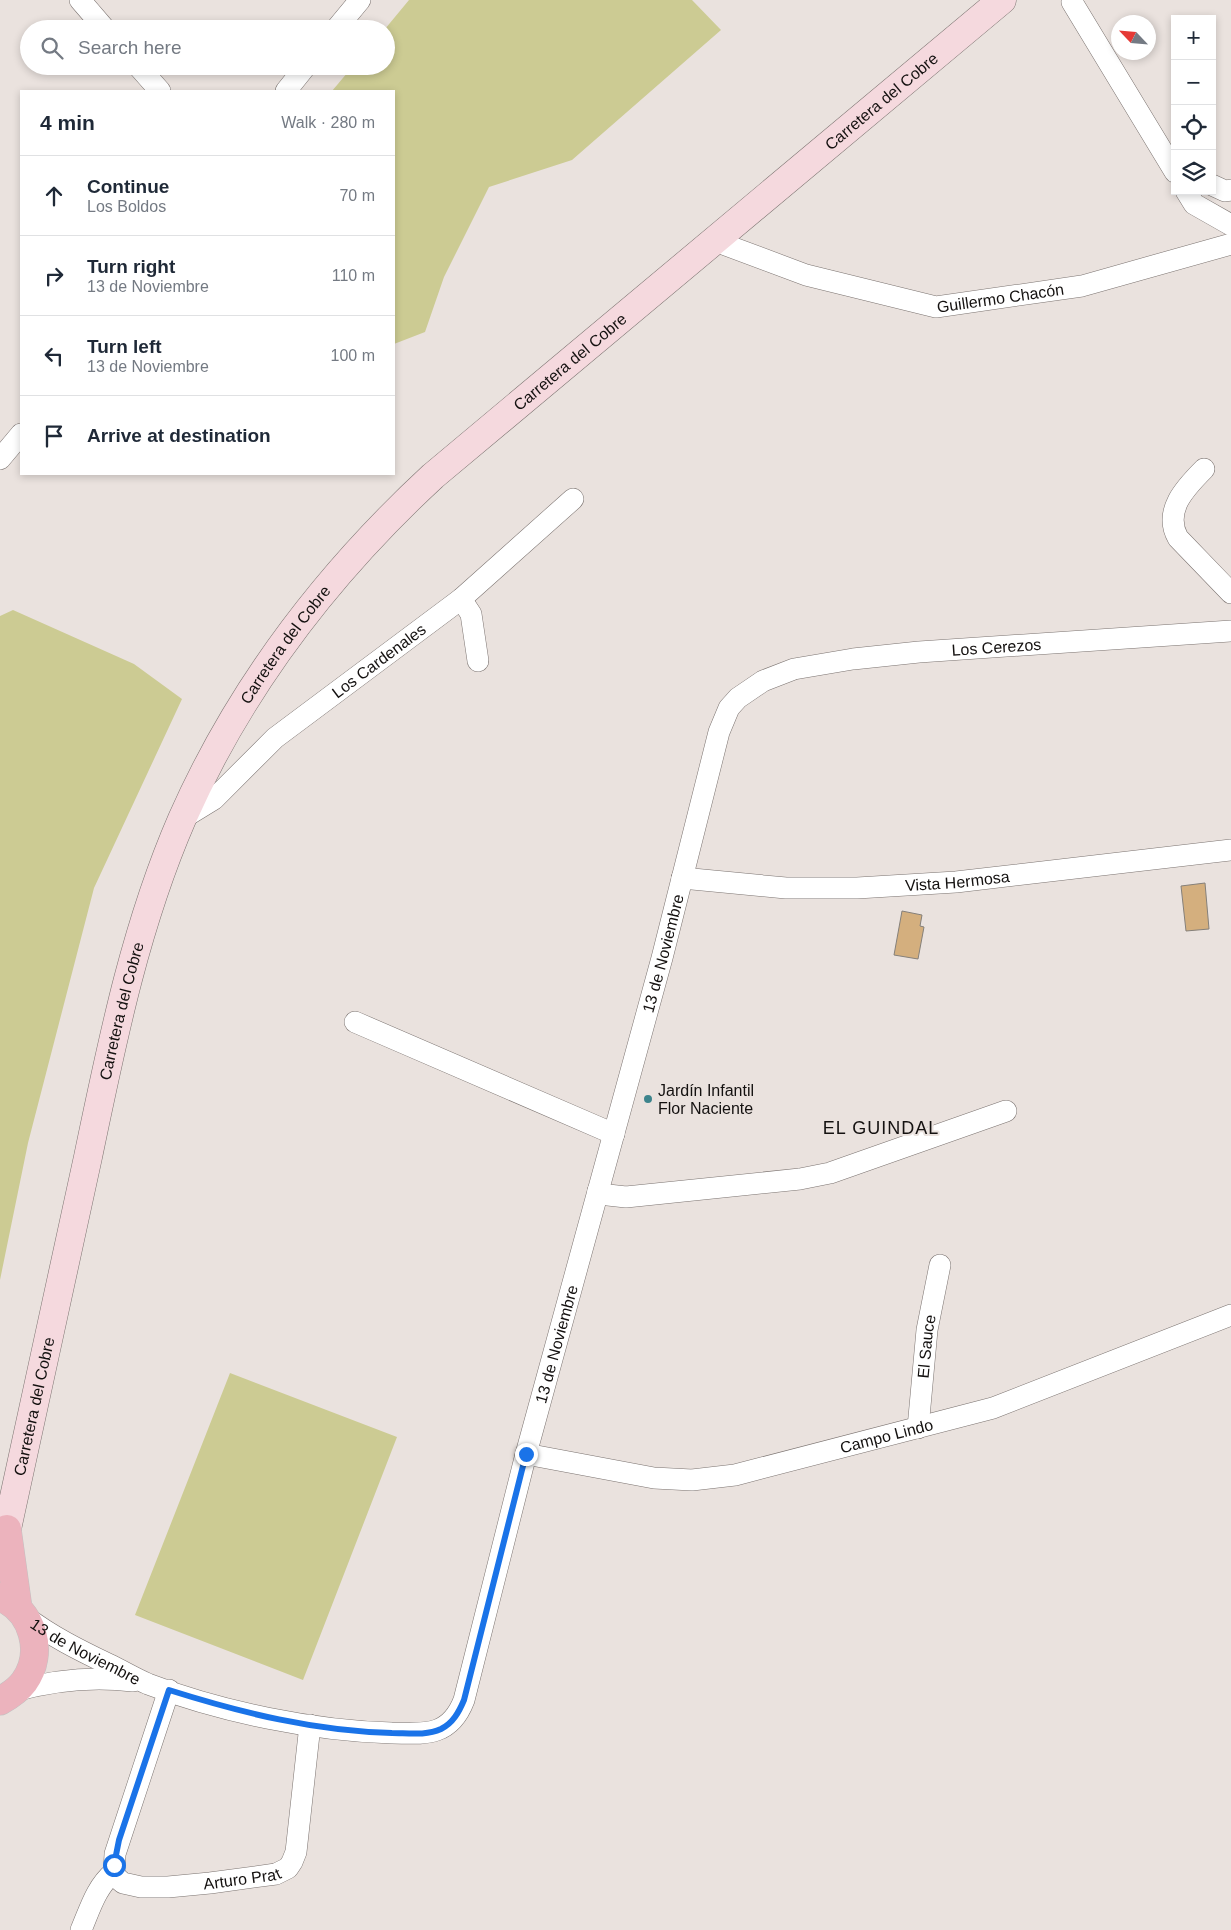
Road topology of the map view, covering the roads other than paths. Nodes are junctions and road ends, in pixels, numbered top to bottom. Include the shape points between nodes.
1 (80, 0) edge
2 (360, 0) edge
3 (1002, 0) edge
4 (1073, 0) edge
5 (97, 20) edge
6 (343, 20) edge
7 (146, 75) edge
8 (299, 75) edge
9 (159, 90) edge
10 (287, 90) edge
11 (1171, 165) edge
12 (1216, 187) edge
13 (1231, 190) edge
14 (1188, 195) edge
15 (1231, 225) edge
16 (715, 241) junction
17 (1231, 244) edge
18 (20, 435) edge
19 (0, 459) edge
20 (1204, 468) dead end
21 (573, 499) dead end
22 (1231, 593) edge
23 (460, 599) junction
24 (1231, 631) edge
25 (478, 661) dead end
26 (763, 681) joint
27 (182, 818) junction
28 (1231, 850) edge
29 (682, 878) junction
30 (355, 1022) dead end
31 (1006, 1111) dead end
32 (614, 1134) junction
33 (598, 1191) junction
34 (940, 1265) dead end
35 (1231, 1315) edge
36 (918, 1428) junction
37 (526, 1454) junction
38 (4, 1535) edge
39 (0, 1561) edge
40 (15, 1608) edge
41 (148, 1684) junction
42 (169, 1690) junction
43 (4, 1698) edge
44 (310, 1725) junction
45 (114, 1872) junction
46 (81, 1930) edge

1 - 5 street
2 - 6 street
3 - 16 main road, Carretera del Cobre
4 - 11 street
7 - 9 street
8 - 10 street
12 - 13 street
14 - 15 street via 1194,204
16 - 17 street, Guillermo Chacón via 806,275 936,307 1082,286
16 - 27 main road, Carretera del Cobre via 433,476 364,544 306,611 264,670 228,728
18 - 19 street
20 - 22 street via 1182,494 1174,510 1172,529
21 - 23 street, Los Cardenales
23 - 25 street via 471,614
23 - 27 street, Los Cardenales via 275,738 214,799
24 - 26 street, Los Cerezos via 853,659 794,669
26 - 29 street, 13 de Noviembre via 738,698 724,717
27 - 38 main road, Carretera del Cobre via 157,881 128,978
28 - 29 street, Vista Hermosa via 956,882 857,888 786,888
29 - 32 street, 13 de Noviembre
30 - 32 street
31 - 33 street via 830,1173 800,1179 626,1197
32 - 33 street, 13 de Noviembre
33 - 37 street, 13 de Noviembre
34 - 36 street, El Sauce via 927,1330
35 - 36 street, Campo Lindo via 993,1408
36 - 37 street, Campo Lindo via 735,1476 702,1480 654,1478
37 - 44 street, 13 de Noviembre via 464,1700 455,1718 440,1729 422,1733 378,1733
38 - 39 main road, Carretera del Cobre
38 - 40 main road
40 - 41 street, 13 de Noviembre via 45,1632
40 - 43 main road via 32,1629 35,1656 25,1682
41 - 42 street, 13 de Noviembre
41 - 43 street, 13 de Noviembre via 116,1679 69,1680 39,1684
42 - 44 street, 13 de Noviembre via 250,1714
42 - 45 street via 119,1840
44 - 45 street, Arturo Prat via 296,1852 288,1868 276,1874 168,1887 131,1886 117,1878
45 - 46 street via 97,1891

